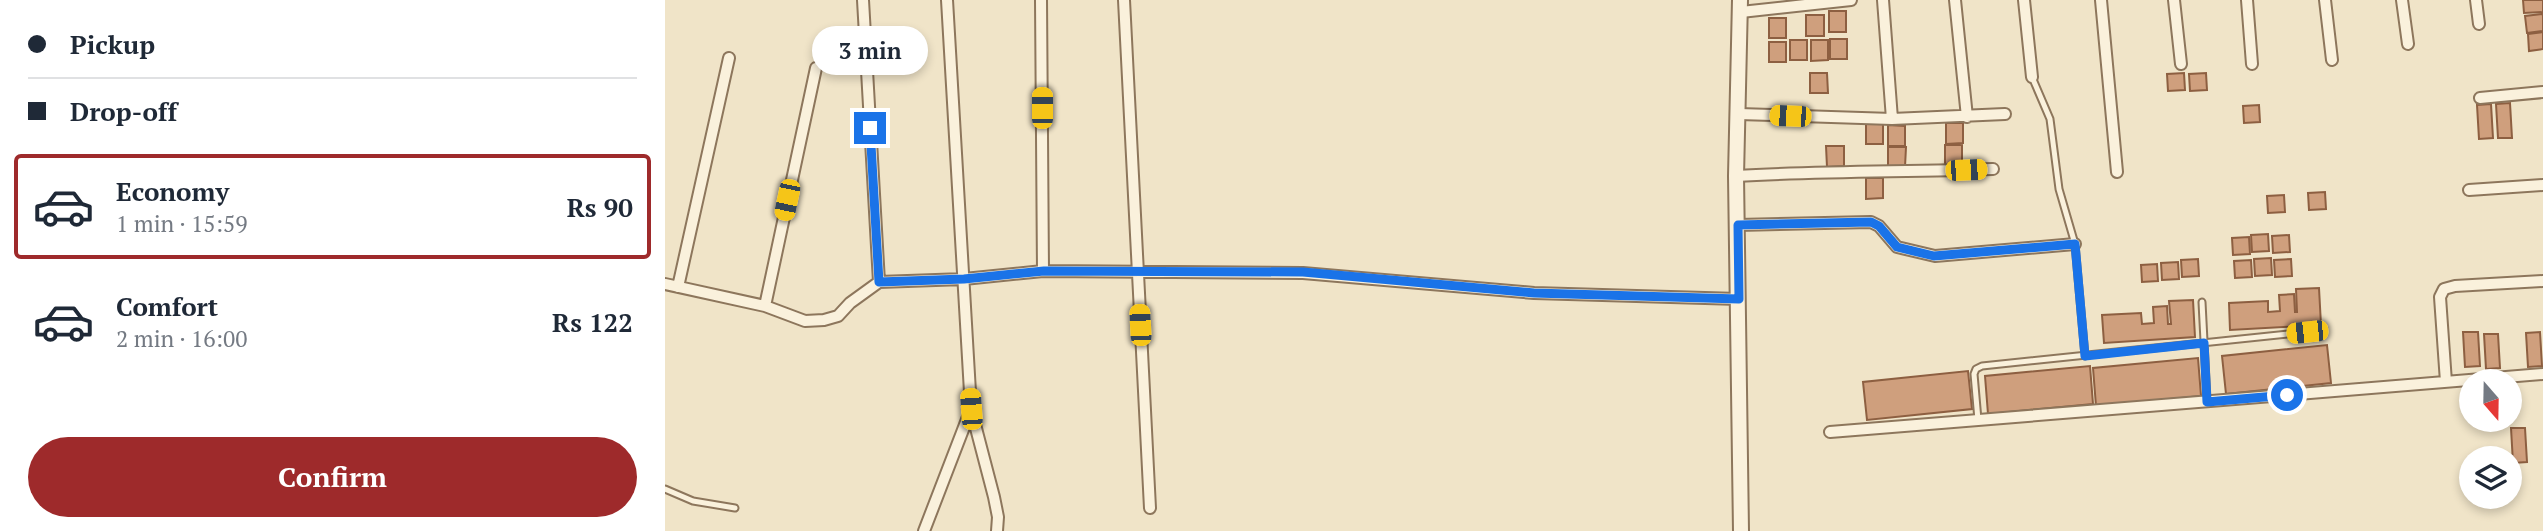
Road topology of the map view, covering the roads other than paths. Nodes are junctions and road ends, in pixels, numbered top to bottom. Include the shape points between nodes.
1 (863, 0) edge
2 (947, 0) edge
3 (1041, 0) edge
4 (1124, 0) edge
5 (1851, 0) edge
6 (1882, 0) edge
7 (1955, 0) edge
8 (2024, 0) edge
9 (2101, 0) edge
10 (2174, 0) edge
11 (2247, 0) edge
12 (2325, 0) edge
13 (2402, 0) edge
14 (2476, 0) edge
15 (1740, 6) edge
16 (2479, 24) dead end
17 (2408, 44) dead end
18 (729, 58) dead end
19 (2332, 60) dead end
20 (2181, 64) dead end
21 (2252, 64) dead end
22 (816, 68) dead end
23 (2032, 78) joint
24 (2543, 92) edge
25 (2480, 98) dead end
26 (1739, 114) junction
27 (2005, 114) dead end
28 (1967, 117) junction
29 (1892, 119) junction
30 (1993, 169) dead end
31 (2117, 172) dead end
32 (1737, 176) junction
33 (2543, 185) edge
34 (2469, 190) dead end
35 (1738, 225) junction
36 (2075, 244) junction
37 (1044, 271) junction
38 (1138, 273) junction
39 (964, 279) junction
40 (2543, 281) edge
41 (879, 282) junction
42 (665, 284) edge
43 (678, 287) junction
44 (1739, 299) junction
45 (2202, 302) dead end
46 (765, 306) junction
47 (2307, 332) dead end
48 (2204, 343) junction
49 (2085, 356) junction
50 (2543, 374) edge
51 (2446, 382) junction
52 (2207, 402) junction
53 (971, 409) junction
54 (1978, 420) junction
55 (1830, 432) dead end
56 (665, 489) edge
57 (735, 508) dead end
58 (1150, 508) dead end
59 (924, 531) edge
60 (997, 531) edge
61 (1741, 531) edge

1 - 41 street
2 - 39 street
3 - 37 street
4 - 38 street
5 - 15 street
6 - 29 street
7 - 28 street
8 - 23 street
9 - 31 street
10 - 20 street
11 - 21 street
12 - 19 street
13 - 17 street
14 - 16 street
15 - 26 street
18 - 43 street
22 - 46 street
23 - 36 lane via 2050,119 2059,189
24 - 25 street
26 - 29 street
26 - 32 street
27 - 28 street
28 - 29 street
30 - 32 street
32 - 35 street
33 - 34 street
35 - 36 street via 1871,222 1897,247 1934,256
35 - 44 street
36 - 49 lane
37 - 38 street
37 - 39 street
38 - 44 street via 1303,272 1534,293
38 - 58 street
39 - 41 street
39 - 53 street
40 - 51 street via 2444,289 2440,297
41 - 46 street via 838,316 824,320 805,321
42 - 43 street
43 - 46 street
44 - 61 street
45 - 48 lane
47 - 48 lane
48 - 49 lane
48 - 52 lane
49 - 54 lane via 1976,369
50 - 51 street
51 - 52 street
52 - 54 street
53 - 59 street
53 - 60 street via 994,497
54 - 55 street
56 - 57 lane via 693,501

